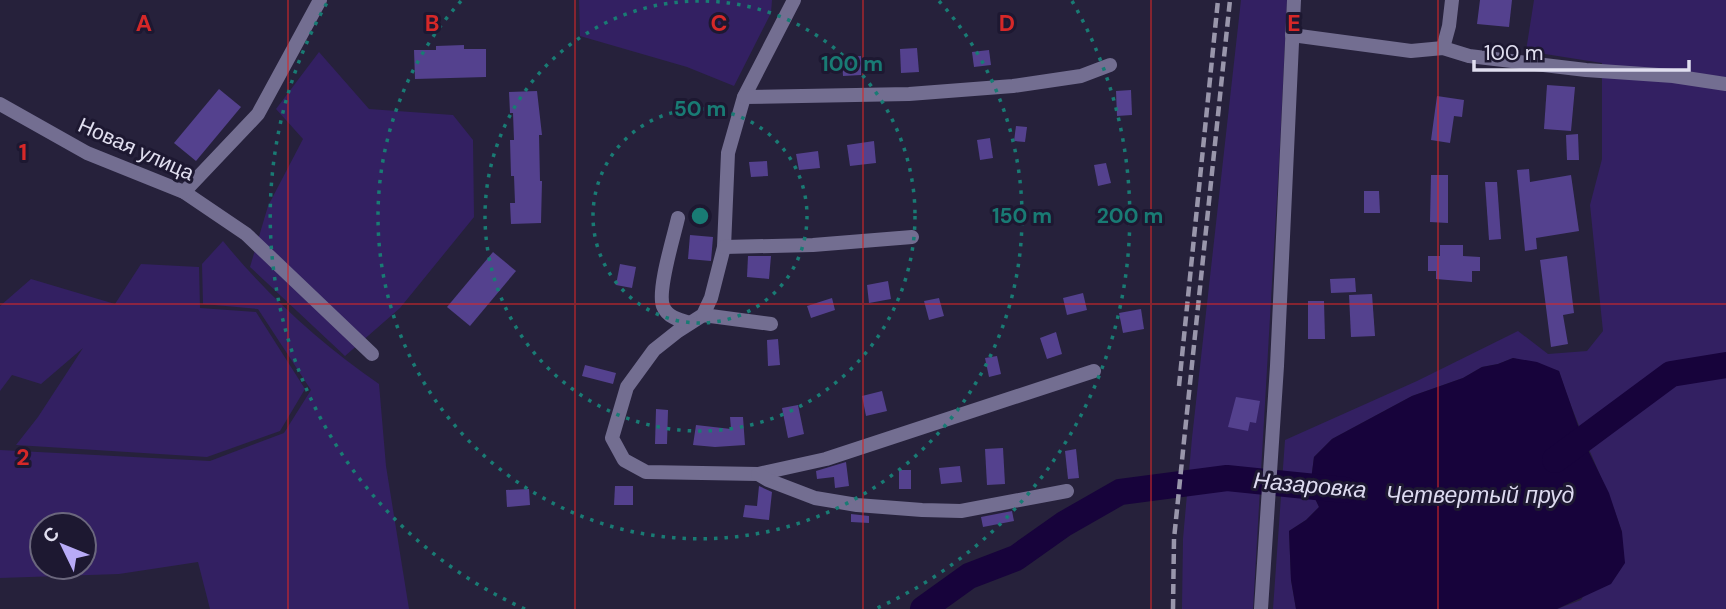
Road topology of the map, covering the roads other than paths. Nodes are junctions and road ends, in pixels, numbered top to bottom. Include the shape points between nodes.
1 (320, 0) edge
2 (794, 0) edge
3 (1294, 0) edge
4 (1452, 0) edge
5 (1292, 35) junction
6 (1443, 48) junction
7 (1110, 65) dead end
8 (1726, 84) edge
9 (744, 97) junction
10 (0, 104) edge
11 (184, 192) junction
12 (678, 218) dead end
13 (912, 237) dead end
14 (724, 247) junction
15 (703, 315) junction
16 (690, 323) junction
17 (771, 324) dead end
18 (372, 354) dead end
19 (1094, 371) dead end
20 (758, 474) junction
21 (1068, 491) dead end
22 (1261, 609) edge

1 - 11 street via 258,114
2 - 9 street
3 - 5 street
4 - 6 street
5 - 6 street via 1411,51
5 - 22 street
6 - 8 street via 1469,56
7 - 9 street via 1081,76 1013,86 909,94
9 - 14 street via 728,153
10 - 11 street, Новая улица via 87,153
11 - 18 street, Новая улица via 246,234
12 - 16 street via 661,293 670,316
13 - 14 street
14 - 15 street
15 - 16 street
15 - 17 street
16 - 20 street via 654,350 627,387 612,438 624,460 646,472
19 - 20 street via 826,460
20 - 21 street via 815,498 922,510 961,510

